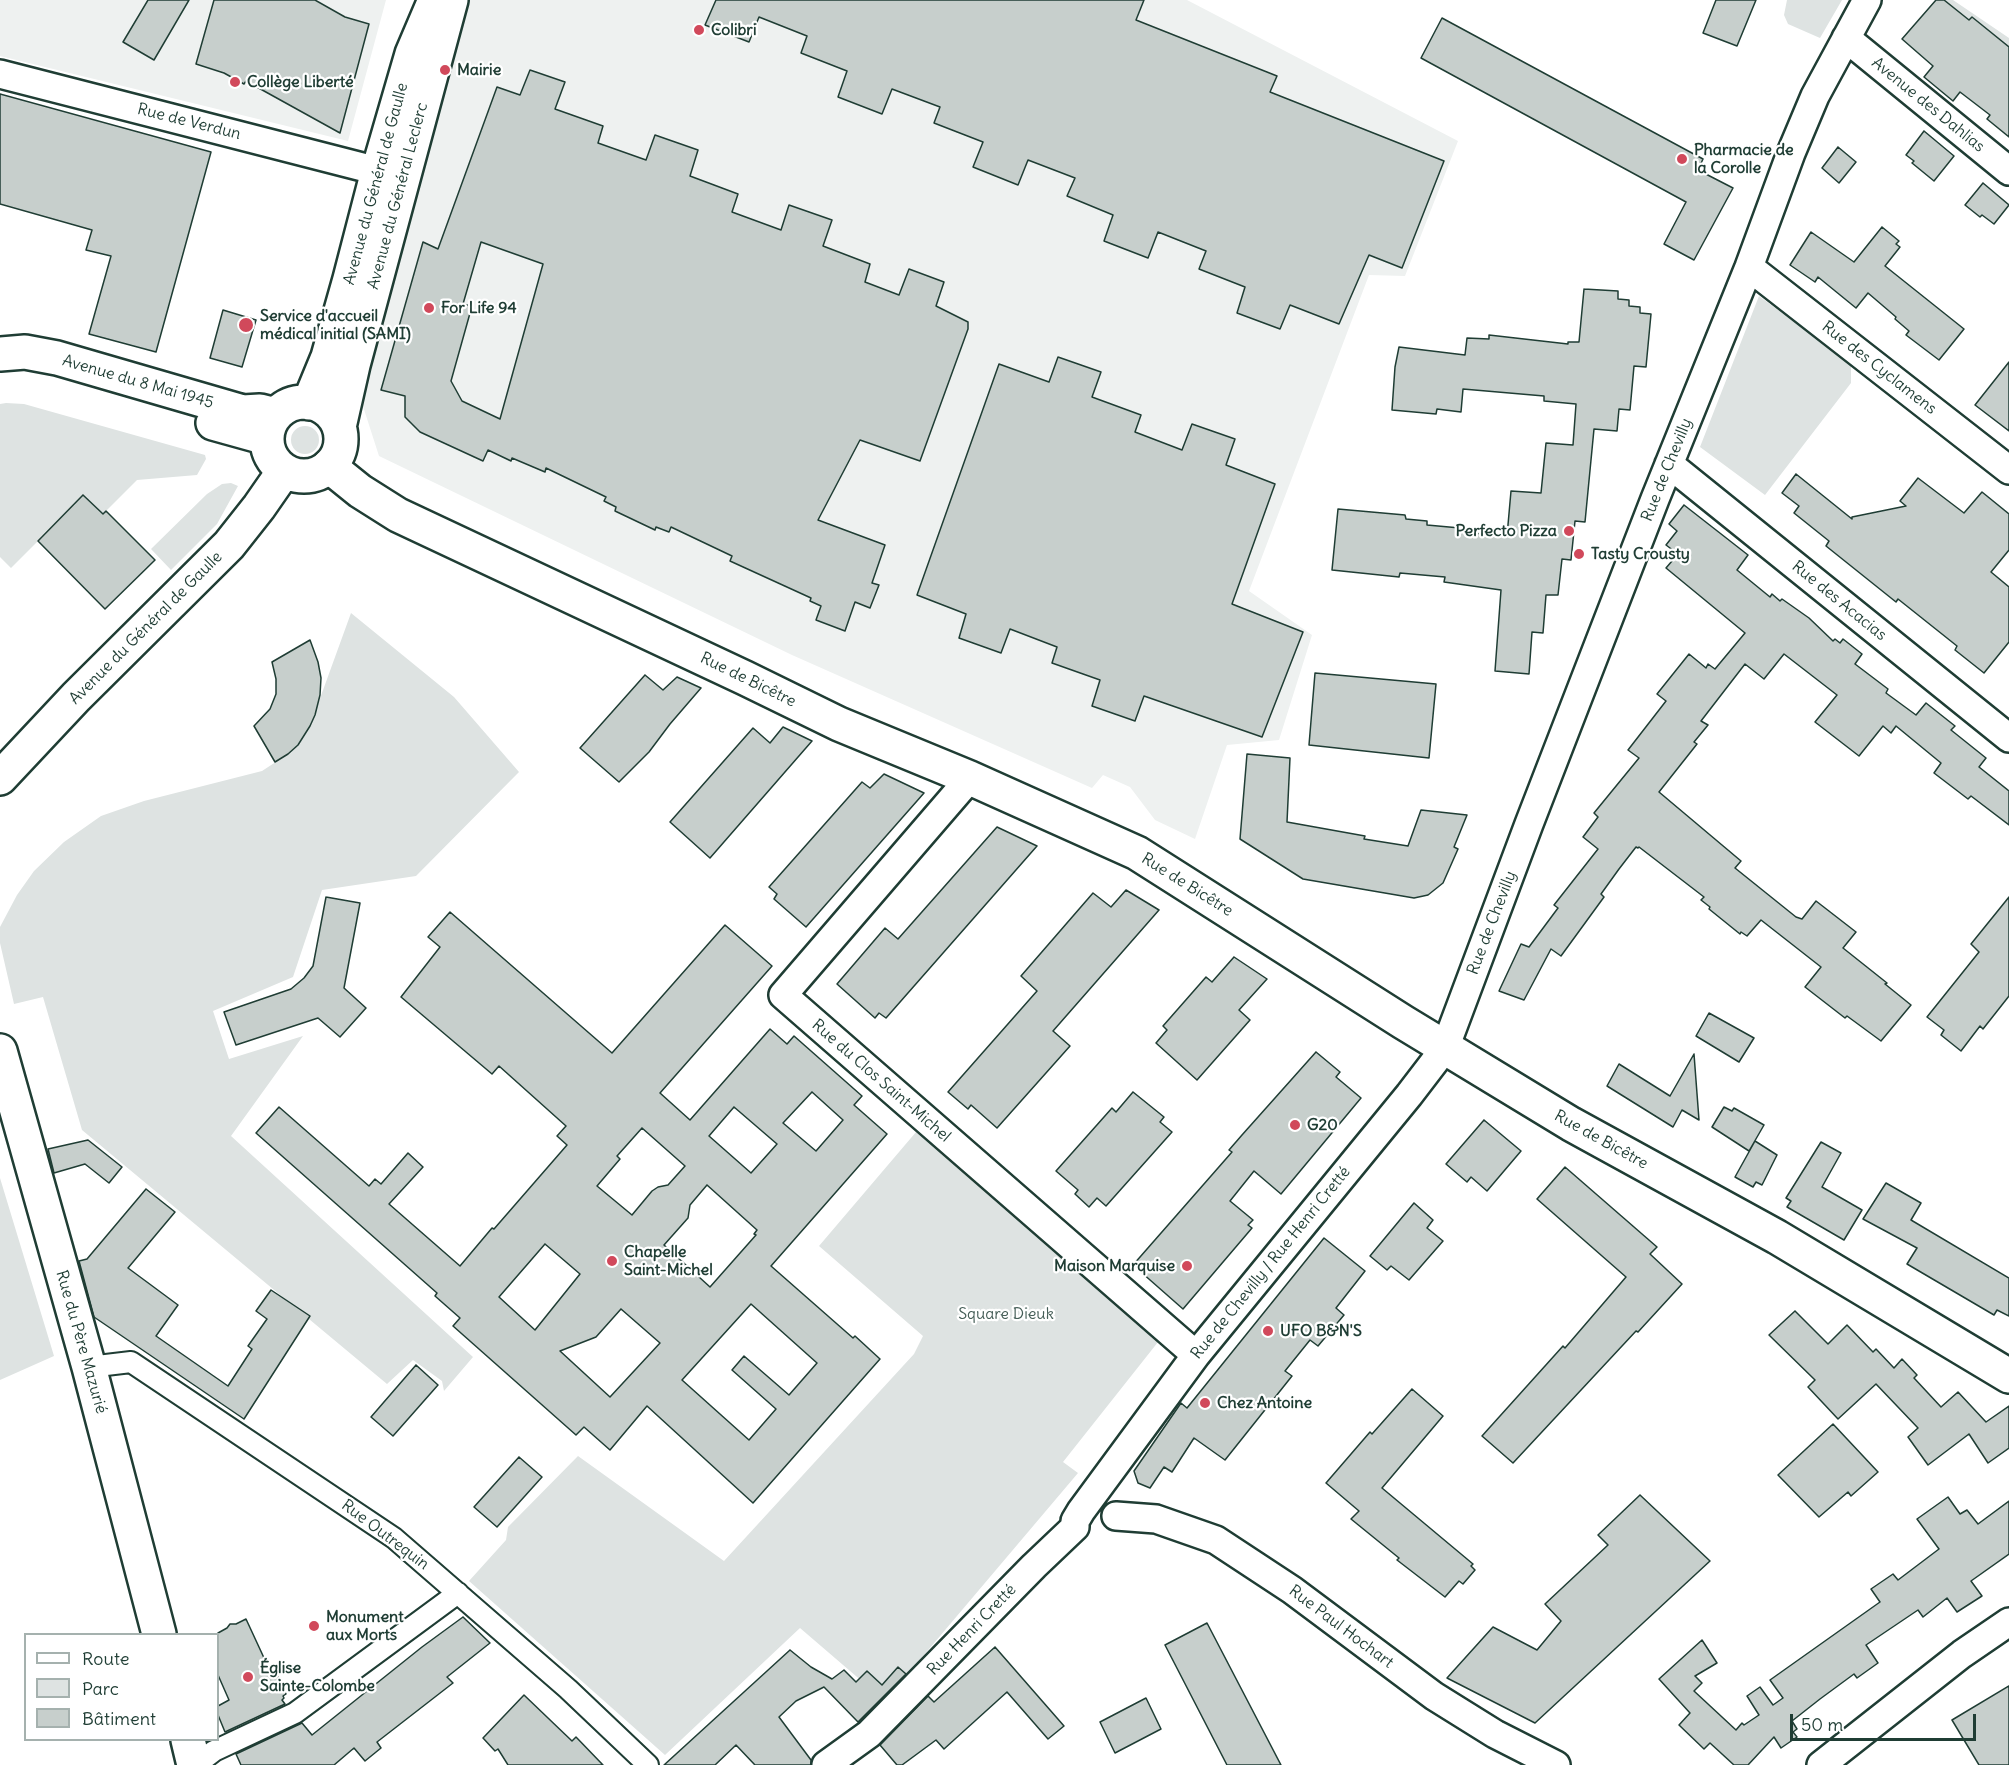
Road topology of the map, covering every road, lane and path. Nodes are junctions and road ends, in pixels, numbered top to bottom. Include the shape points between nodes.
1 (435, 0) edge
2 (451, 0) edge
3 (1868, 0) edge
4 (1846, 38) junction
5 (0, 74) edge
6 (378, 171) junction
7 (2009, 171) edge
8 (1749, 267) junction
9 (0, 354) edge
10 (0, 371) edge
11 (309, 403) junction
12 (272, 427) junction
13 (339, 427) junction
14 (1669, 464) junction
15 (329, 466) junction
16 (2009, 470) edge
17 (284, 471) junction
18 (2009, 738) edge
19 (0, 778) edge
20 (970, 778) junction
21 (1445, 1048) junction
22 (0, 1051) edge
23 (1196, 1355) junction
24 (89, 1367) junction
25 (2009, 1376) edge
26 (1101, 1482) joint
27 (1116, 1516) dead end
28 (458, 1593) junction
29 (2009, 1622) edge
30 (158, 1633) edge
31 (188, 1741) edge
32 (195, 1765) edge
33 (648, 1765) edge
34 (826, 1765) edge
35 (1556, 1765) edge
36 (1821, 1765) edge

1 - 6 main road, Avenue du Général de Gaulle via 412,54
2 - 13 main road, Avenue du Général Leclerc
3 - 4 street, Rue de Chevilly
4 - 7 street, Avenue des Dahlias
4 - 8 street, Rue de Chevilly via 1815,96
5 - 6 street, Rue de Verdun
6 - 11 main road, Avenue du Général de Gaulle via 331,346
8 - 14 street, Rue de Chevilly
8 - 16 street, Rue des Cyclamens
9 - 12 main road, Avenue du 8 Mai 1945 via 25,352 57,358 243,412 260,411
10 - 12 main road, Avenue du 8 Mai 1945 via 27,370
11 - 12 main road via 290,405
11 - 13 main road via 327,411
12 - 17 main road via 271,457
13 - 15 main road via 339,448
14 - 18 street, Rue des Acacias
14 - 21 street, Rue de Chevilly
15 - 17 main road via 303,476
15 - 20 main road, Rue de Bicêtre via 398,514 838,724
17 - 19 main road, Avenue du Général de Gaulle via 229,545
20 - 21 main road, Rue de Bicêtre via 1137,854
20 - 23 street, Rue du Clos Saint-Michel via 783,995
21 - 23 street, Rue de Chevilly / Rue Henri Cretté
21 - 25 main road, Rue de Bicêtre via 1571,1124 1777,1237
22 - 24 main road, Rue du Père Mazurié
23 - 26 street, Rue de Chevilly / Rue Henri Cretté
24 - 28 street, Rue Outrequin via 131,1362 394,1538
24 - 30 main road, Rue du Père Mazurié
26 - 34 street, Rue Henri Cretté via 1075,1521 1075,1527 869,1734
27 - 35 street, Rue Paul Hochart via 1156,1519 1216,1540 1292,1590 1434,1696 1495,1734
28 - 32 street via 294,1713 214,1751
28 - 33 street, Rue Outrequin
29 - 36 street
31 - 32 main road

